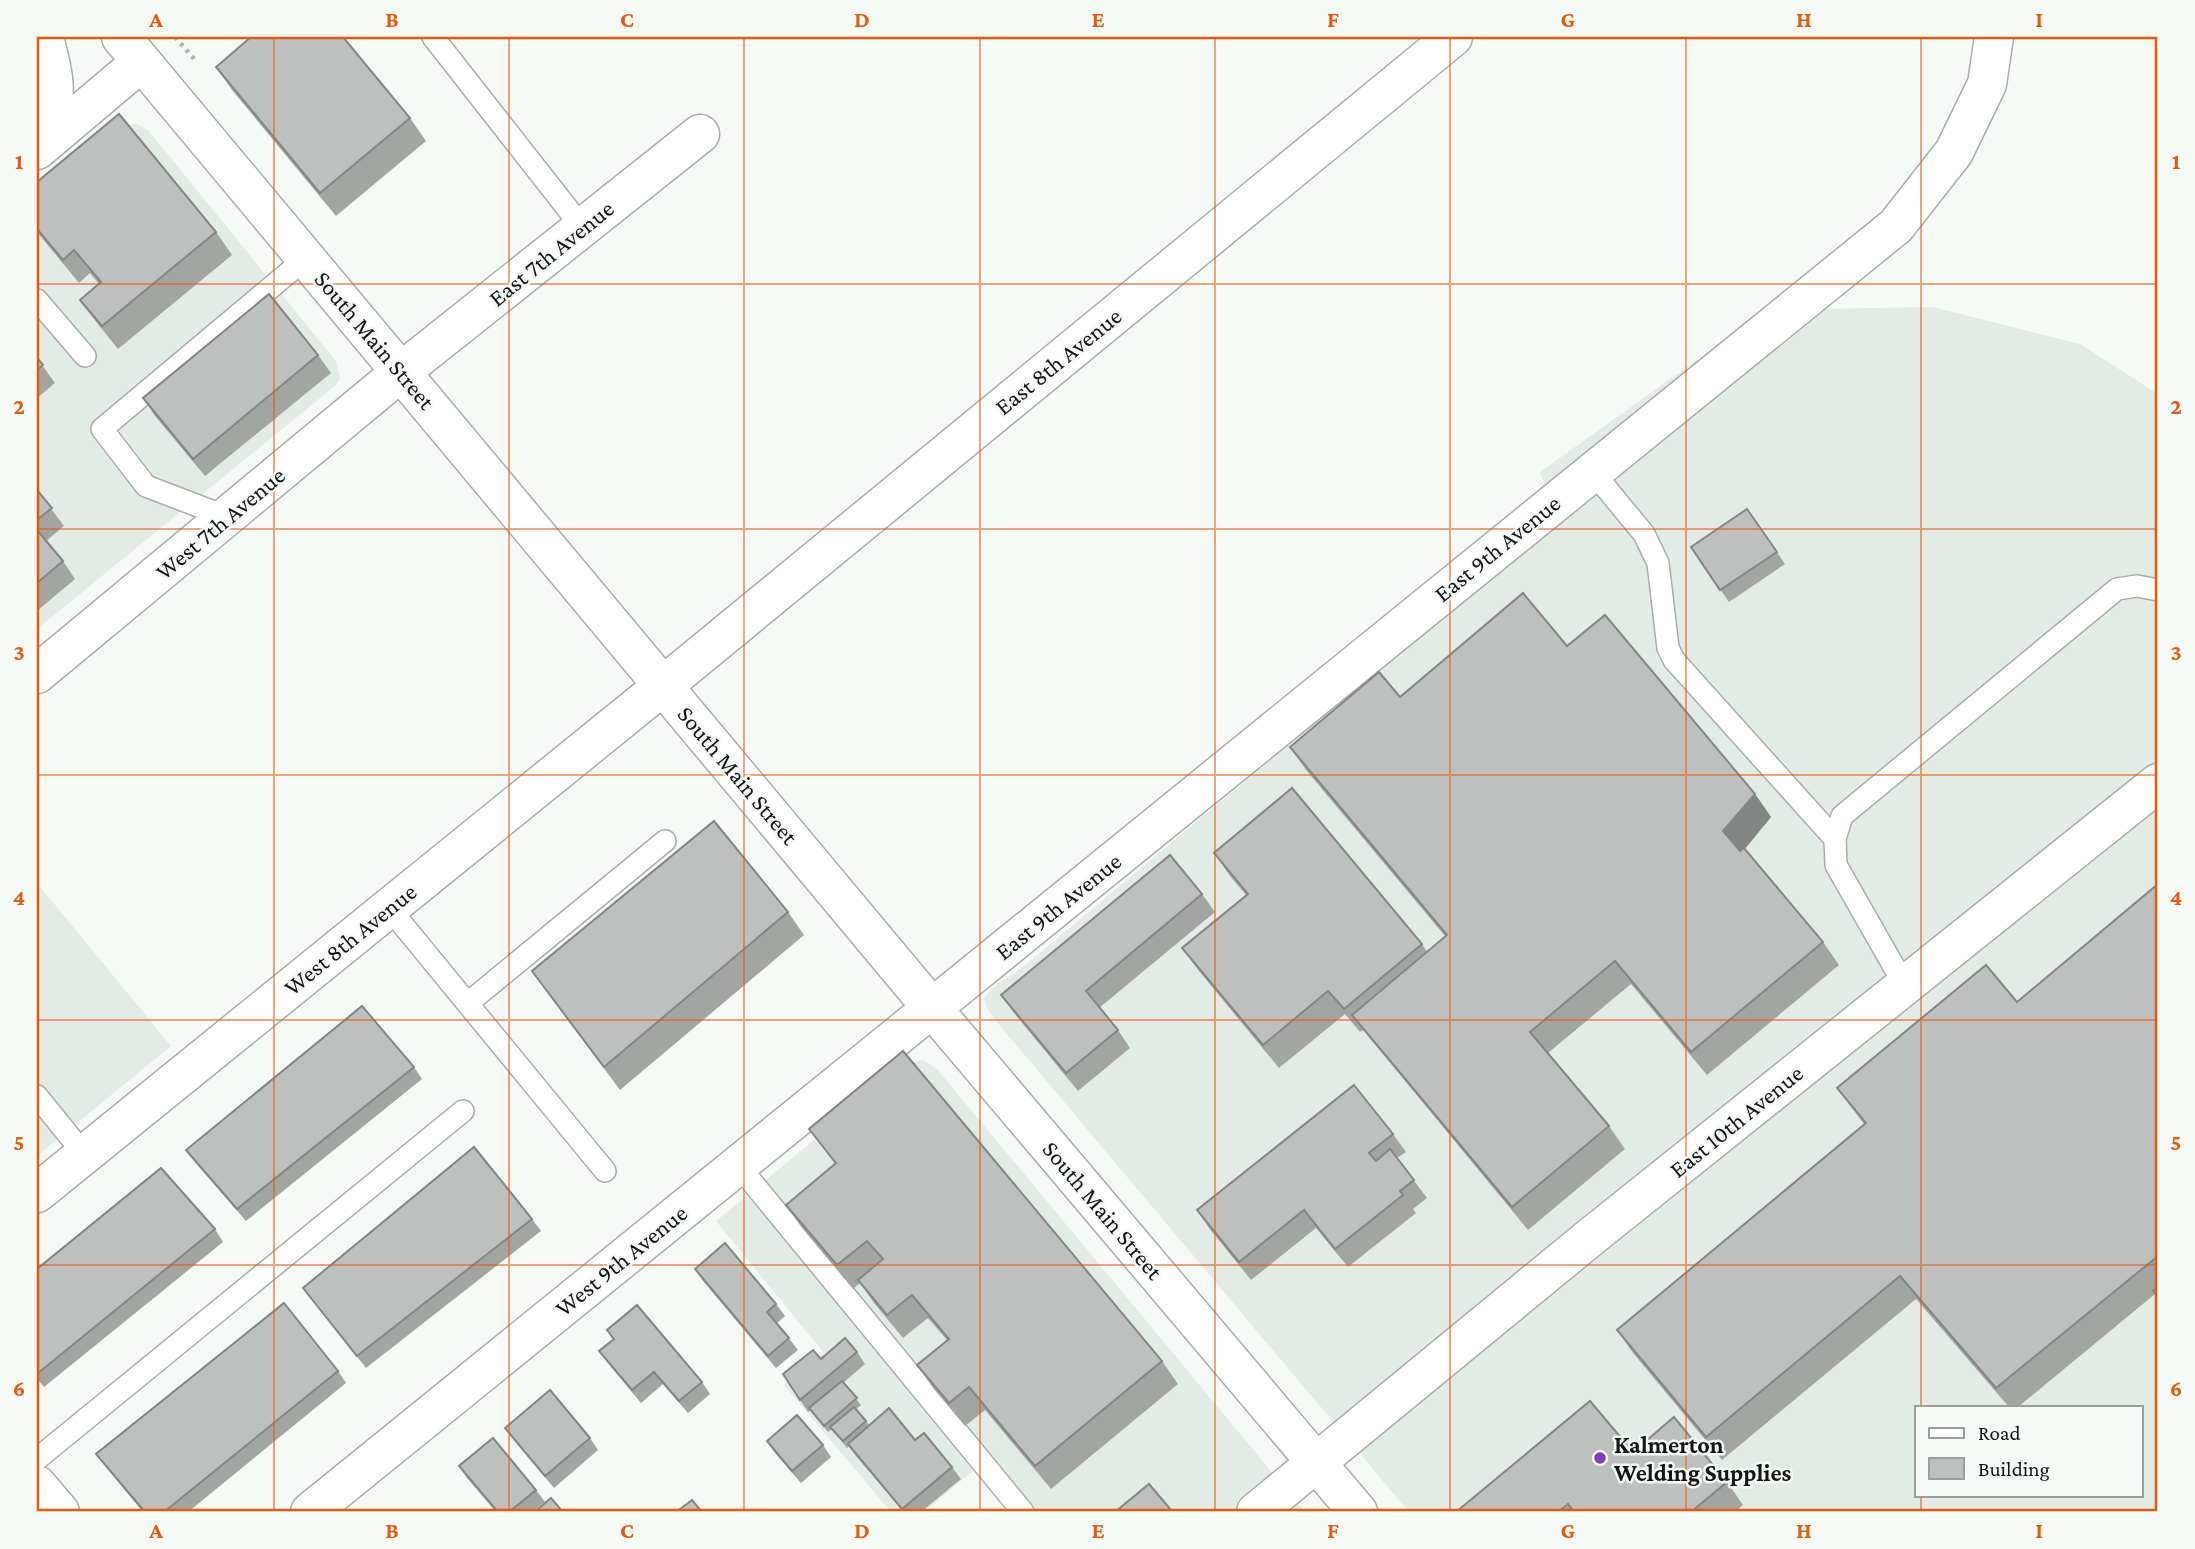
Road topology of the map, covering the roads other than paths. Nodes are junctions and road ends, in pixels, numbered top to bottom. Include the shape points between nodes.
1 (44, 37) edge
2 (433, 37) edge
3 (1453, 37) edge
4 (1994, 37) edge
5 (131, 50) edge
6 (700, 134) dead end
7 (37, 149) edge
8 (582, 228) junction
9 (306, 258) junction
10 (37, 300) edge
11 (85, 356) dead end
12 (402, 371) junction
13 (1592, 471) junction
14 (227, 517) junction
15 (2158, 590) edge
16 (37, 674) edge
17 (664, 685) junction
18 (2158, 783) edge
19 (1835, 839) junction
20 (665, 841) dead end
21 (389, 908) junction
22 (1905, 985) junction
23 (468, 1003) junction
24 (932, 1008) junction
25 (37, 1096) edge
26 (463, 1111) dead end
27 (84, 1154) junction
28 (738, 1165) junction
29 (605, 1171) dead end
30 (37, 1193) edge
31 (37, 1459) edge
32 (1317, 1462) junction
33 (37, 1485) edge
34 (60, 1512) edge
35 (310, 1512) edge
36 (1023, 1512) edge
37 (1256, 1512) edge
38 (1358, 1512) edge

1 - 7 street via 54,75 55,102
2 - 8 lane
3 - 17 street, East 8th Avenue
4 - 13 street, East 9th Avenue via 1987,84 1954,152 1896,226
5 - 7 street
5 - 9 street, South Main Street
6 - 8 street, East 7th Avenue
8 - 12 street, East 7th Avenue
9 - 12 street, South Main Street
9 - 14 lane via 102,429 146,486
10 - 11 lane
12 - 14 street, West 7th Avenue
12 - 17 street, South Main Street
13 - 19 lane via 1644,534 1658,563 1668,648 1674,660
13 - 24 street, East 9th Avenue
14 - 16 street, West 7th Avenue
15 - 19 lane via 2137,586 2117,590 1842,816
17 - 21 street, West 8th Avenue
17 - 24 street, South Main Street
18 - 22 street, East 10th Avenue
19 - 22 lane via 1836,865
20 - 23 lane
21 - 23 lane
21 - 27 street, West 8th Avenue
22 - 32 street, East 10th Avenue
23 - 29 lane
24 - 28 street, West 9th Avenue
24 - 32 street, South Main Street
25 - 27 lane
26 - 31 lane
27 - 30 street, West 8th Avenue
28 - 35 street, West 9th Avenue
28 - 36 lane
32 - 37 street, East 10th Avenue
32 - 38 street, South Main Street
33 - 34 street

